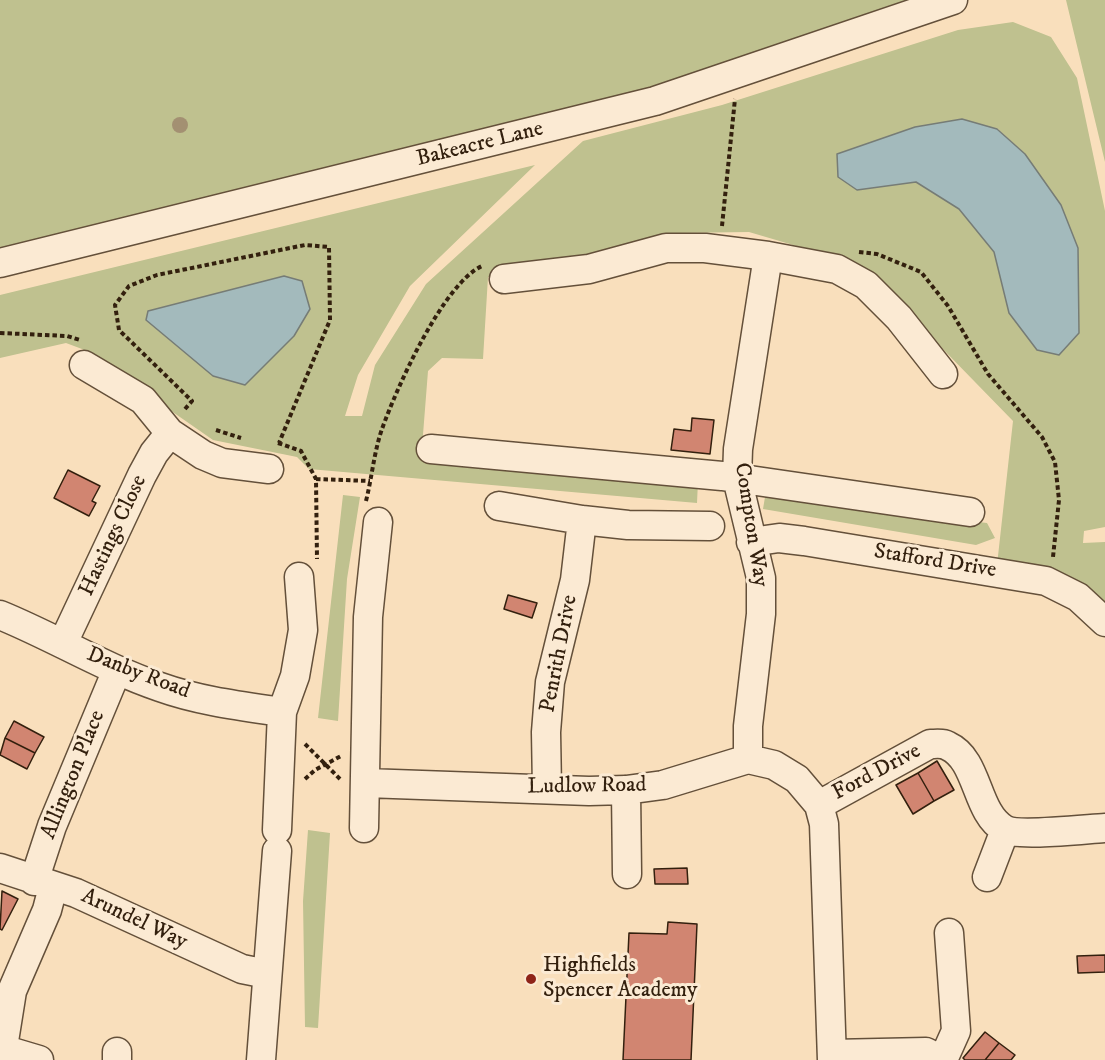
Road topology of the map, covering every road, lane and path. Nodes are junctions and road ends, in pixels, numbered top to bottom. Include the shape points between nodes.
1 (953, 0) edge
2 (730, 78) junction
3 (721, 232) dead end
4 (855, 251) dead end
5 (767, 256) junction
6 (0, 263) edge
7 (498, 271) joint
8 (84, 365) dead end
9 (943, 374) dead end
10 (171, 433) junction
11 (244, 439) dead end
12 (208, 442) junction
13 (279, 443) junction
14 (431, 449) dead end
15 (268, 455) joint
16 (737, 478) junction
17 (316, 479) junction
18 (370, 481) junction
19 (499, 506) dead end
20 (970, 512) dead end
21 (371, 514) joint
22 (582, 520) junction
23 (710, 526) dead end
24 (751, 542) junction
25 (308, 569) joint
26 (1046, 581) junction
27 (0, 615) edge
28 (1105, 622) edge
29 (63, 643) junction
30 (117, 670) junction
31 (282, 712) junction
32 (356, 748) junction
33 (748, 759) junction
34 (366, 783) junction
35 (303, 789) dead end
36 (547, 789) junction
37 (626, 790) junction
38 (819, 805) junction
39 (364, 828) dead end
40 (1105, 828) edge
41 (1005, 830) junction
42 (0, 867) edge
43 (627, 874) dead end
44 (987, 877) dead end
45 (44, 884) junction
46 (949, 933) dead end
47 (267, 974) junction
48 (6, 989) edge
49 (1, 1054) edge
50 (832, 1057) edge
51 (39, 1060) edge
52 (261, 1060) edge
53 (943, 1060) edge

1 - 2 street, Bakeacre Lane
2 - 3 path via 736,103
2 - 6 street, Bakeacre Lane via 655,101
4 - 26 path via 877,254 921,272 948,306 988,374 1042,437 1055,462 1059,500 1056,548
5 - 7 street via 705,248 666,248 589,269
5 - 9 street via 837,269 867,285
5 - 16 street, Compton Way
7 - 18 path via 470,272 445,300 382,428
8 - 10 street via 143,400
10 - 12 street
10 - 13 path via 192,401 119,330 116,305 129,286 157,275 305,245 329,247 330,320
10 - 29 street, Hastings Close via 142,475
11 - 12 path
12 - 15 street via 222,464
13 - 15 path
13 - 17 path via 301,451
14 - 16 street
16 - 20 street
16 - 24 street, Compton Way
17 - 18 path
17 - 25 path
18 - 21 path
19 - 22 street
21 - 32 street via 368,617
22 - 23 street
22 - 36 street, Penrith Drive via 575,580 550,682
24 - 26 street, Stafford Drive via 796,540
24 - 33 street, Compton Way via 761,578 761,614
25 - 31 street via 295,676
26 - 28 street, Stafford Drive via 1078,597
27 - 29 street, Danby Road
29 - 30 street, Danby Road
30 - 31 street, Danby Road via 161,688
30 - 45 street, Allington Place via 52,826
31 - 47 street
32 - 34 street
32 - 35 path via 315,770 305,779
33 - 37 street, Ludlow Road via 663,785
33 - 38 street via 774,765 797,779
34 - 36 street, Ludlow Road
34 - 39 street
36 - 37 street, Ludlow Road
37 - 43 street
38 - 41 street, Ford Drive via 930,744 947,745 960,754 993,819
38 - 50 street via 824,824
40 - 41 street
41 - 44 street
42 - 45 street, Arundel Way
45 - 47 street, Arundel Way via 76,893 242,969
45 - 48 street, Allington Place via 48,910
46 - 53 street via 956,1031
47 - 52 street
48 - 49 street, Allington Place
49 - 51 street
50 - 53 street via 926,1052

